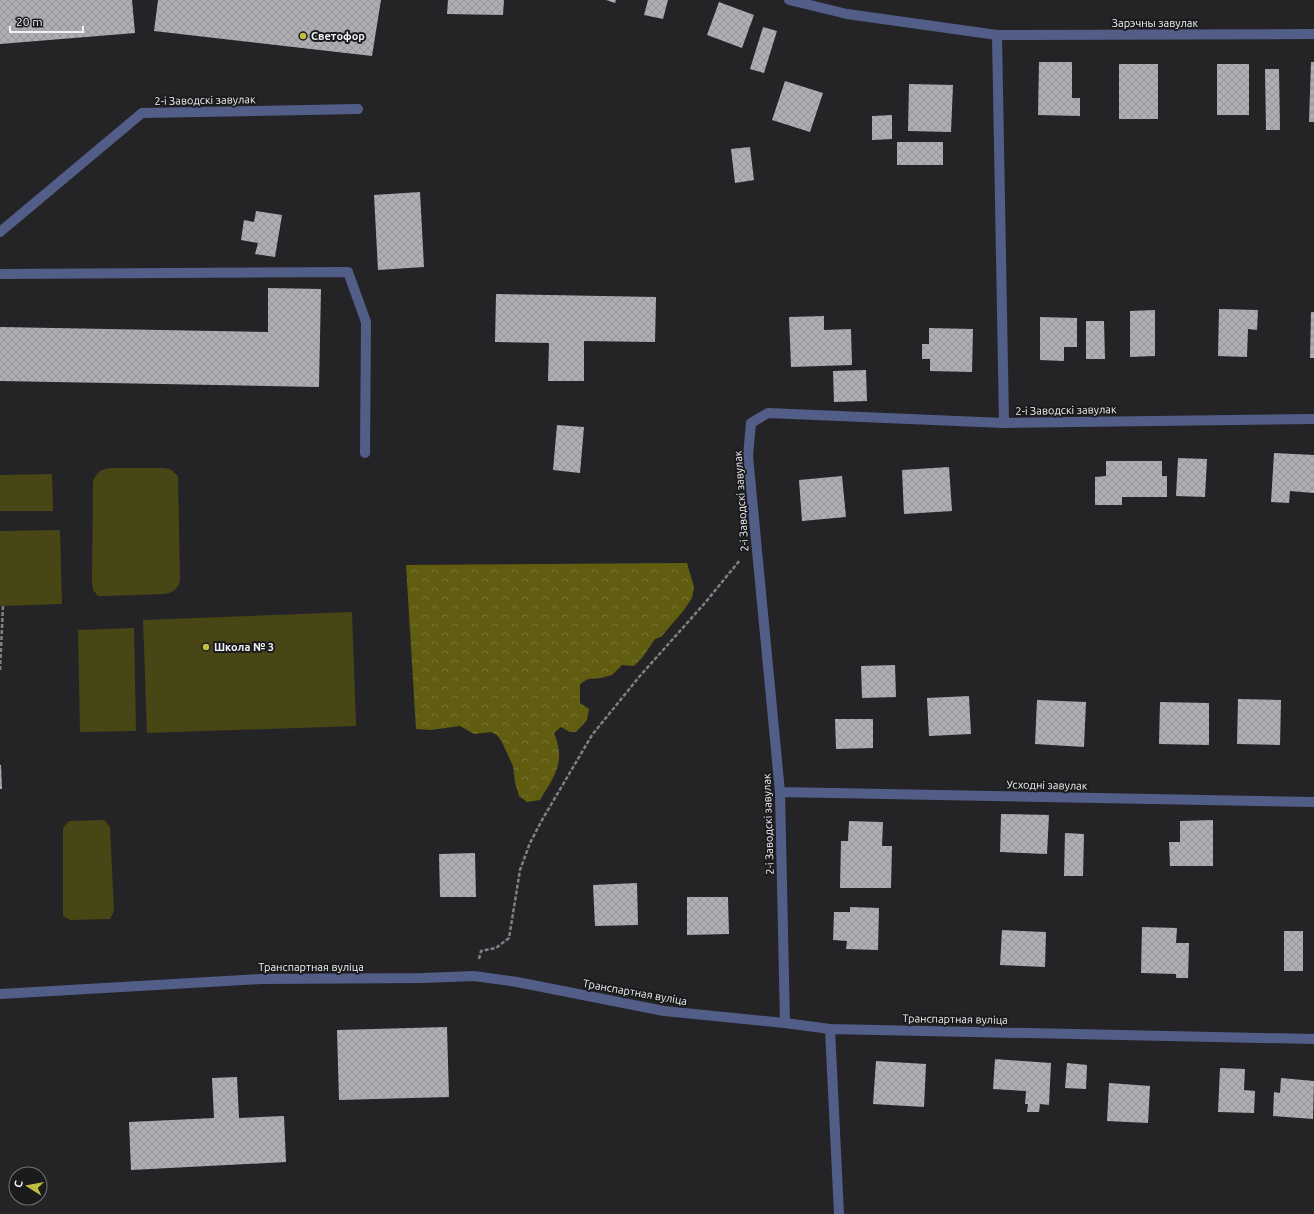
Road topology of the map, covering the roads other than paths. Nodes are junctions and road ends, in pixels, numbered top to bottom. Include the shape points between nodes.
1 (789, 0) edge
2 (1314, 34) edge
3 (997, 35) junction
4 (358, 109) dead end
5 (0, 232) edge
6 (0, 274) edge
7 (1314, 419) edge
8 (1004, 422) junction
9 (365, 453) dead end
10 (780, 792) junction
11 (1314, 802) edge
12 (0, 994) edge
13 (785, 1023) junction
14 (830, 1029) junction
15 (1314, 1039) edge
16 (839, 1214) edge

1 - 3 street, Зарэчны завулак via 847,14
2 - 3 street, Зарэчны завулак
3 - 8 street
4 - 5 street, 2-і Заводскі завулак via 142,113
6 - 9 street via 348,272 366,322
7 - 8 street, 2-і Заводскі завулак
8 - 10 street, 2-і Заводскі завулак via 768,413 751,423 748,456
10 - 11 street, Усходні завулак
10 - 13 street, 2-і Заводскі завулак
12 - 13 street, Транспартная вуліца via 262,978 474,976 664,1011
13 - 14 street, Транспартная вуліца
14 - 15 street, Транспартная вуліца
14 - 16 street

